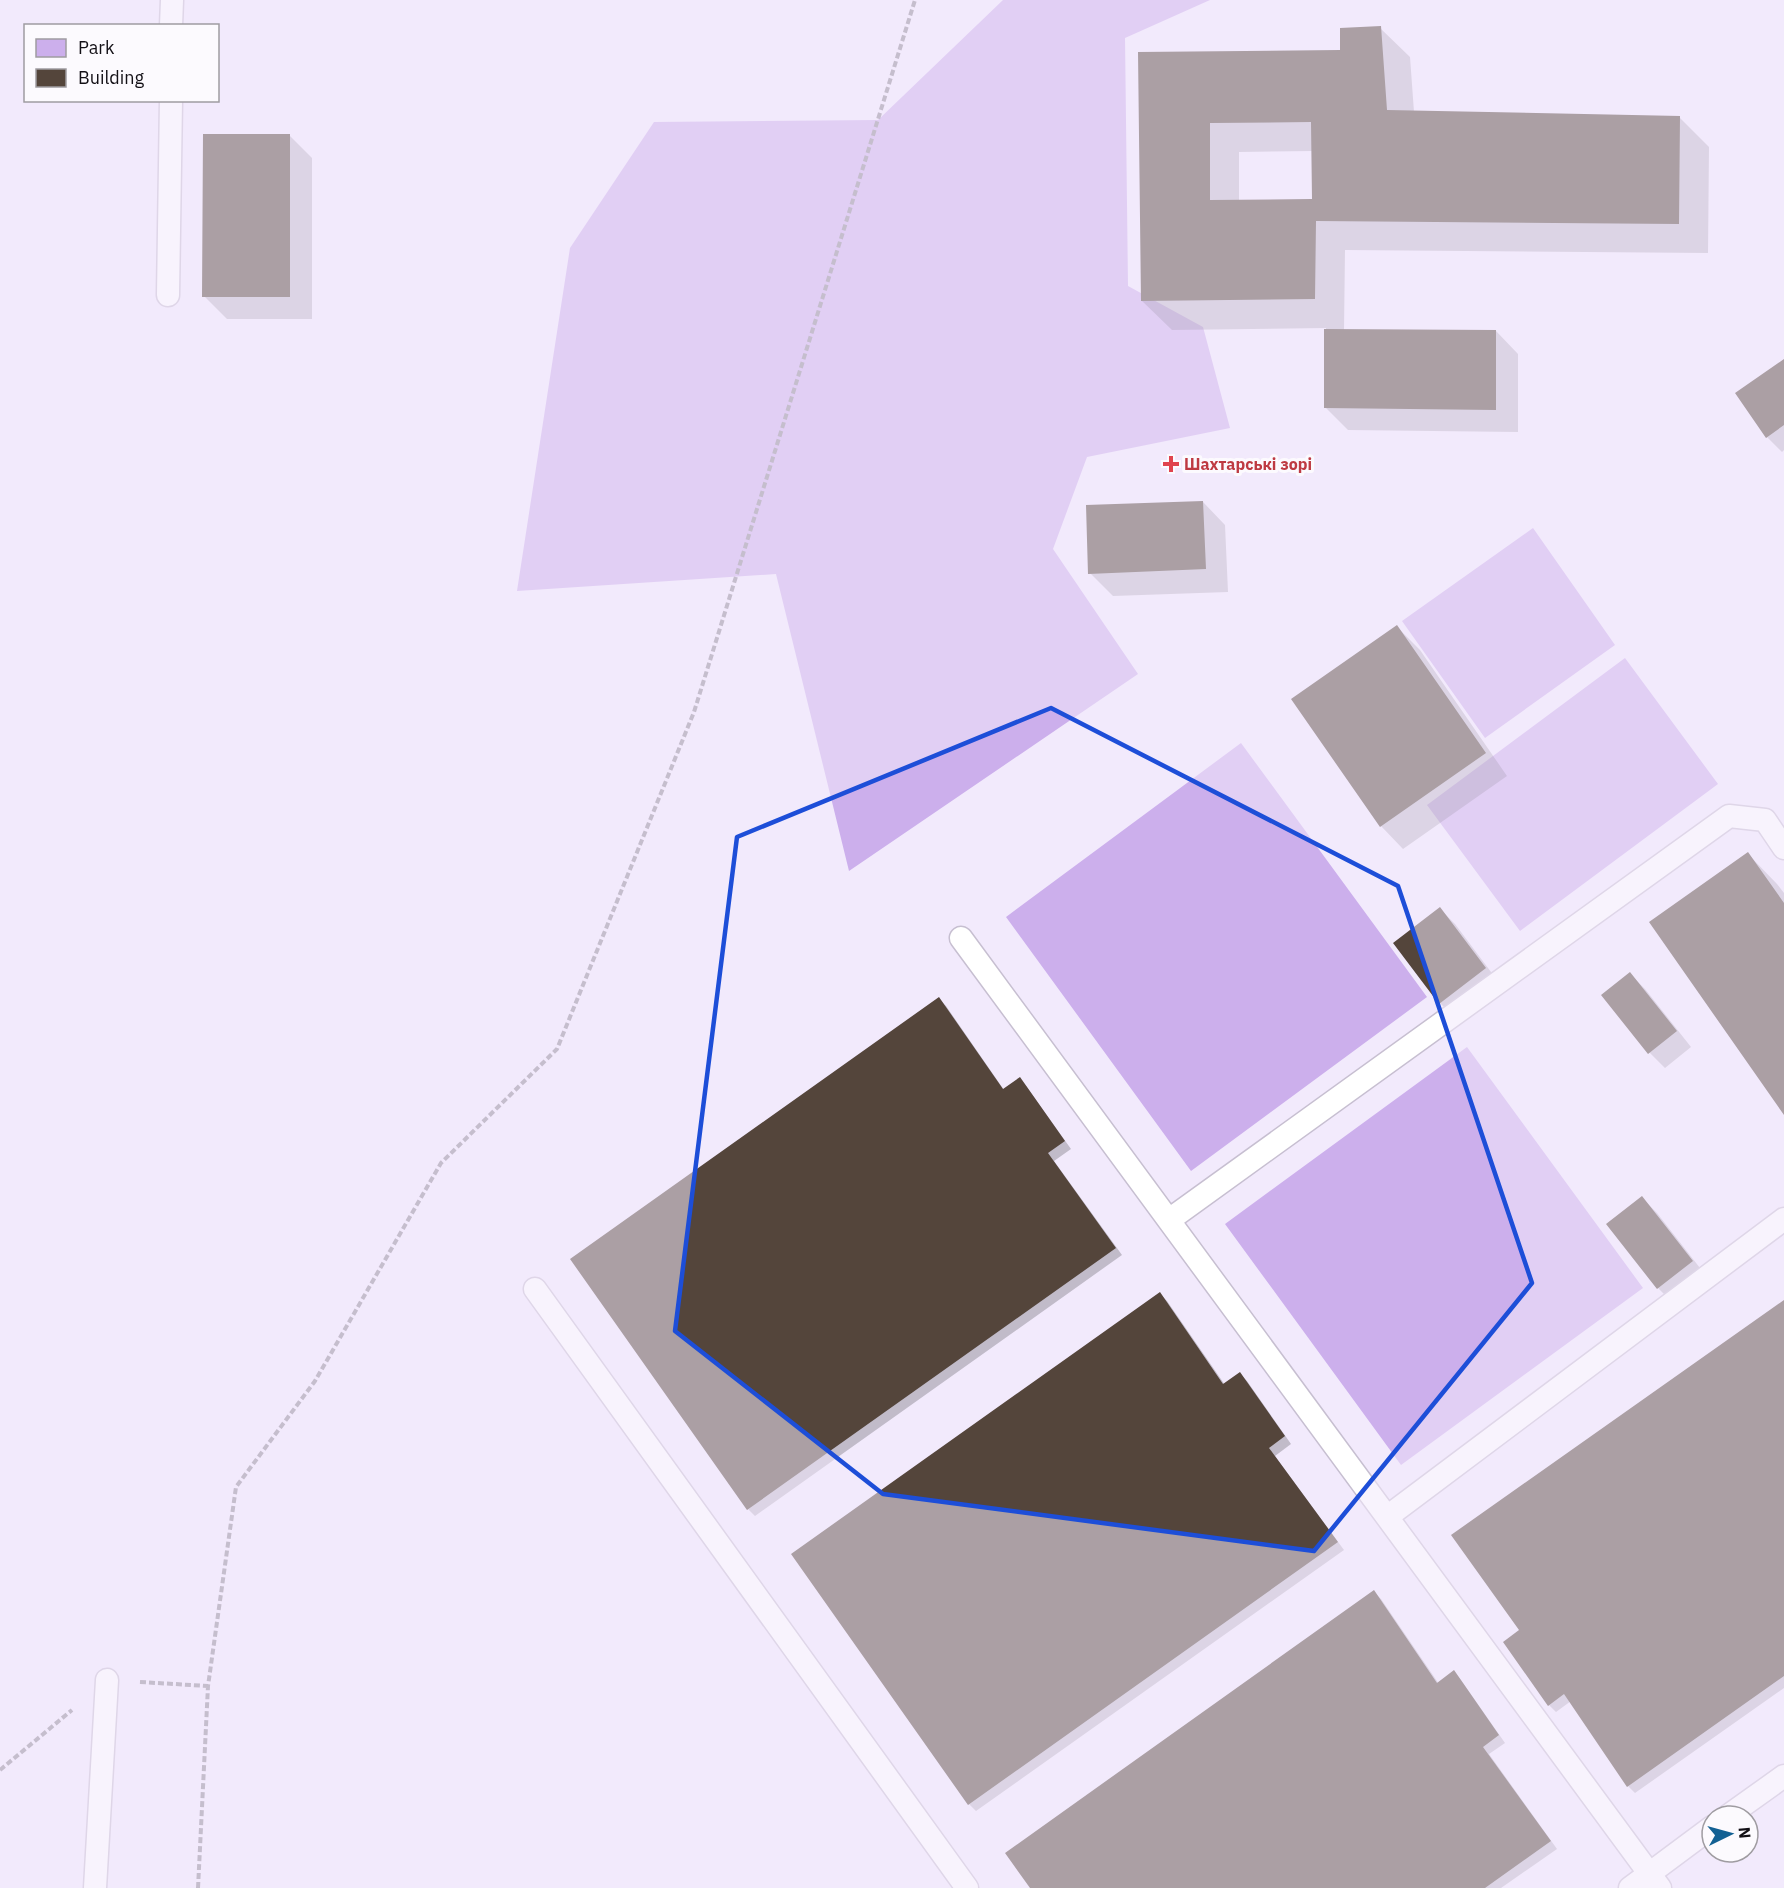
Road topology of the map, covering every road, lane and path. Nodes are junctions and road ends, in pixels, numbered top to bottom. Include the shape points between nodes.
1 (172, 0) edge
2 (915, 0) edge
3 (171, 24) edge
4 (171, 102) edge
5 (168, 295) dead end
6 (1784, 848) edge
7 (961, 938) dead end
8 (1784, 1219) edge
9 (1169, 1220) junction
10 (535, 1289) dead end
11 (1387, 1517) junction
12 (106, 1680) dead end
13 (1784, 1776) edge
14 (1745, 1804) edge
15 (1700, 1838) edge
16 (1655, 1881) edge
17 (95, 1888) edge
18 (198, 1888) edge
19 (967, 1888) edge
20 (1630, 1888) edge

1 - 3 lane
2 - 18 path via 694,712 557,1049 441,1163 315,1381 236,1487 208,1686
4 - 5 lane
6 - 9 lane via 1765,820 1730,816
7 - 9 lane
8 - 11 lane
9 - 11 lane
10 - 19 lane
11 - 16 lane
12 - 17 lane
13 - 14 lane
15 - 16 lane
16 - 20 lane

